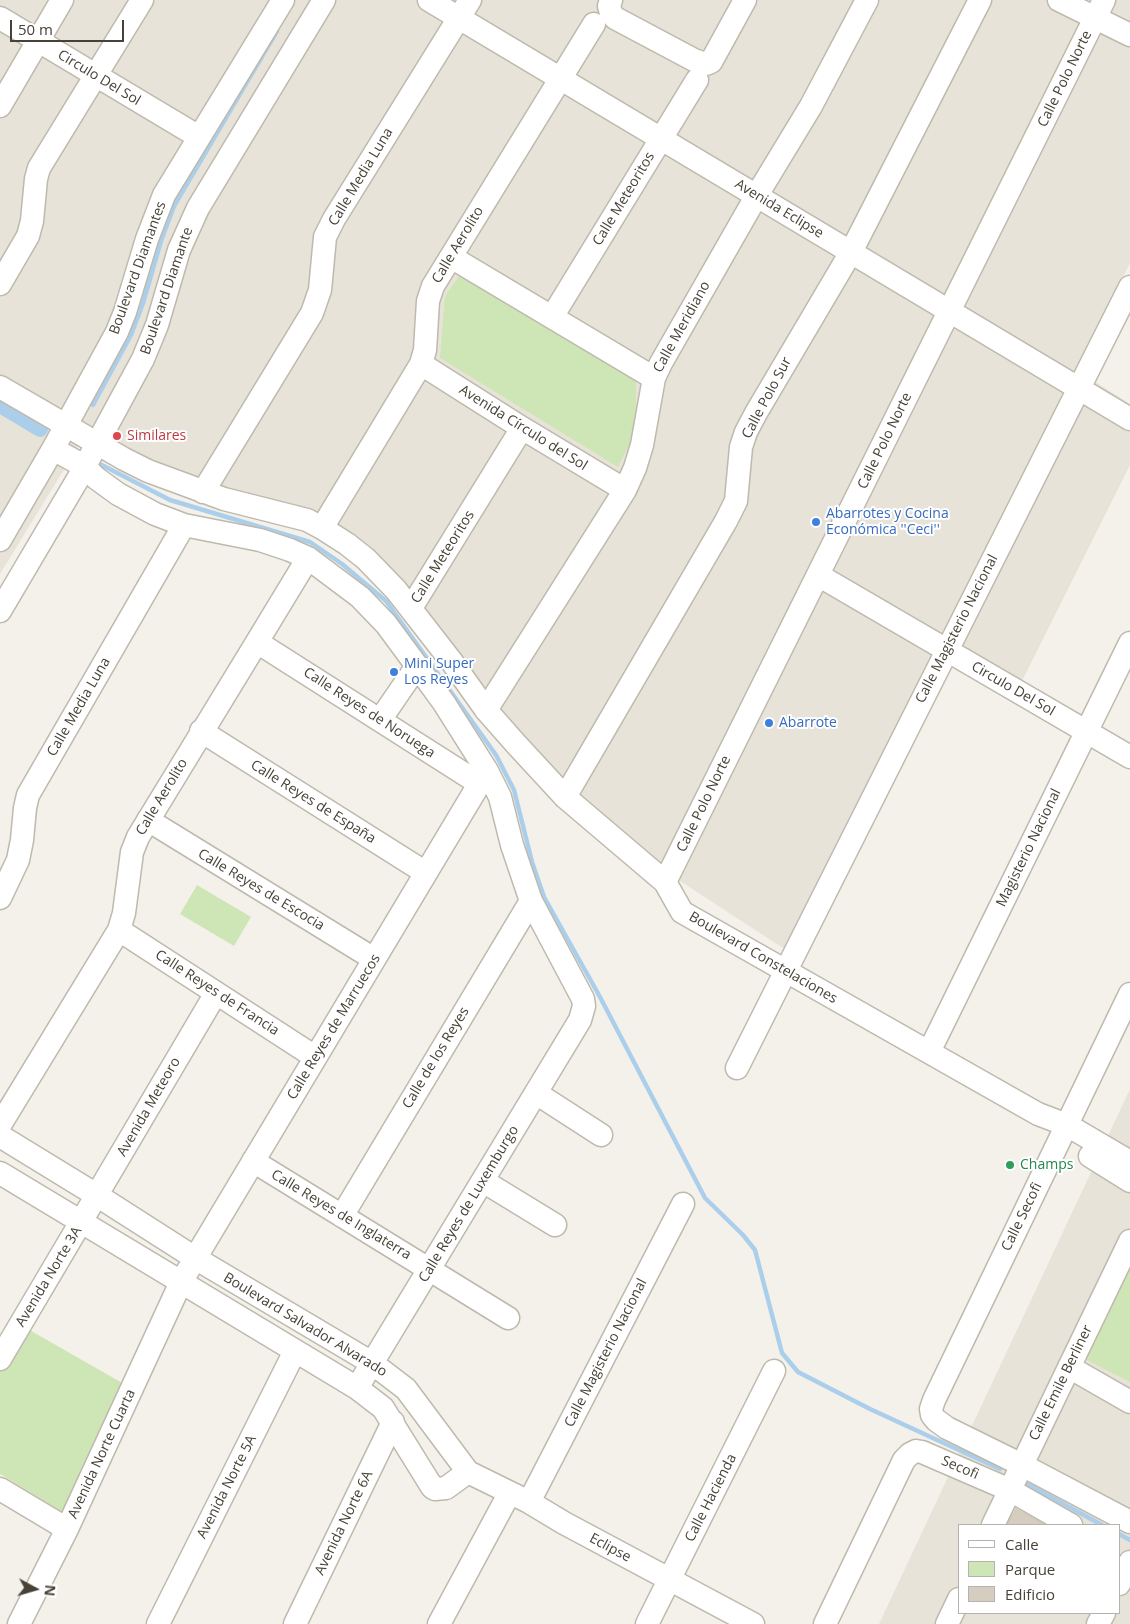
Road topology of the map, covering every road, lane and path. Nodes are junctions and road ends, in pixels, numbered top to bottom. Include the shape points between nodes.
1 (62, 0) edge
2 (142, 0) edge
3 (284, 0) edge
4 (324, 0) edge
5 (429, 0) edge
6 (611, 0) edge
7 (745, 0) edge
8 (867, 0) edge
9 (980, 0) edge
10 (1059, 0) edge
11 (464, 9) edge
12 (1100, 9) edge
13 (0, 18) edge
14 (594, 24) dead end
15 (1130, 35) edge
16 (38, 41) junction
17 (96, 76) junction
18 (560, 78) junction
19 (696, 80) dead end
20 (0, 106) edge
21 (199, 137) junction
22 (661, 138) junction
23 (757, 196) junction
24 (852, 252) junction
25 (8, 253) edge
26 (450, 257) junction
27 (0, 284) edge
28 (1130, 287) edge
29 (950, 311) junction
30 (552, 317) junction
31 (421, 364) junction
32 (654, 378) junction
33 (0, 387) edge
34 (1080, 389) junction
35 (1130, 418) edge
36 (65, 425) junction
37 (522, 428) junction
38 (96, 443) junction
39 (53, 449) junction
40 (84, 466) junction
41 (625, 490) junction
42 (203, 492) junction
43 (184, 525) junction
44 (322, 528) junction
45 (0, 540) edge
46 (308, 558) junction
47 (818, 575) junction
48 (411, 608) junction
49 (0, 611) edge
50 (258, 642) junction
51 (1130, 643) edge
52 (947, 650) junction
53 (417, 666) junction
54 (486, 710) junction
55 (380, 720) junction
56 (201, 731) junction
57 (1086, 731) junction
58 (1130, 757) edge
59 (483, 778) junction
60 (565, 797) junction
61 (148, 820) junction
62 (426, 873) junction
63 (665, 882) junction
64 (0, 898) edge
65 (530, 900) junction
66 (119, 930) junction
67 (374, 959) junction
68 (785, 971) junction
69 (216, 993) junction
70 (1130, 994) edge
71 (929, 1052) junction
72 (315, 1057) junction
73 (737, 1068) dead end
74 (536, 1093) junction
75 (0, 1125) edge
76 (1063, 1131) junction
77 (601, 1135) dead end
78 (0, 1136) edge
79 (253, 1162) junction
80 (1130, 1162) edge
81 (0, 1173) edge
82 (483, 1180) junction
83 (1130, 1180) edge
84 (98, 1196) junction
85 (683, 1204) dead end
86 (342, 1216) junction
87 (82, 1222) junction
88 (554, 1225) dead end
89 (1130, 1241) edge
90 (195, 1258) junction
91 (429, 1269) junction
92 (181, 1282) junction
93 (508, 1318) dead end
94 (295, 1351) junction
95 (0, 1359) edge
96 (372, 1362) junction
97 (1069, 1367) junction
98 (774, 1371) dead end
99 (357, 1388) junction
100 (1130, 1402) edge
101 (393, 1422) junction
102 (468, 1472) junction
103 (1016, 1476) junction
104 (0, 1490) edge
105 (519, 1498) junction
106 (1130, 1522) edge
107 (993, 1524) edge
108 (1071, 1524) edge
109 (67, 1529) junction
110 (1130, 1560) edge
111 (670, 1580) junction
112 (1120, 1582) edge
113 (958, 1606) edge
114 (956, 1621) edge
115 (19, 1624) edge
116 (158, 1624) edge
117 (295, 1624) edge
118 (439, 1624) edge
119 (647, 1624) edge
120 (753, 1624) edge
121 (824, 1624) edge

1 - 16 street
2 - 17 street
3 - 21 street, Boulevard Diamantes
4 - 38 street, Boulevard Diamante via 188,228 153,340
5 - 11 street, Avenida Eclipse
6 - 7 street via 609,6 616,18 706,64 716,54
8 - 23 street, Calle Meridiano via 811,106
9 - 24 street, Calle Polo Sur
10 - 12 street
11 - 18 street, Avenida Eclipse
11 - 42 street, Calle Media Luna via 330,226 325,237 320,290 312,314
12 - 15 street
12 - 29 street, Calle Polo Norte
13 - 16 street, Circulo Del Sol
14 - 18 street, Calle Aerolito
16 - 17 street, Circulo Del Sol
16 - 20 street
17 - 21 street, Circulo Del Sol
17 - 25 street via 39,168 28,236
18 - 22 street, Avenida Eclipse
18 - 26 street, Calle Aerolito
19 - 22 street, Calle Meteoritos
21 - 36 street, Boulevard Diamantes via 157,211 117,332
22 - 23 street, Avenida Eclipse
22 - 30 street, Calle Meteoritos
23 - 24 street, Avenida Eclipse
23 - 32 street, Calle Meridiano
24 - 29 street, Avenida Eclipse
24 - 60 street, Calle Polo Sur via 746,432 741,447 736,501 726,521
25 - 27 street
26 - 30 street
26 - 31 street, Calle Aerolito via 428,301
28 - 34 street, Calle Magisterio Nacional
29 - 34 street, Avenida Eclipse
29 - 47 street, Calle Polo Norte
30 - 32 street
31 - 37 street, Avenida Círculo del Sol
31 - 44 street, Calle Aerolito
32 - 41 street, Calle Meridiano via 642,445
33 - 36 street, Boulevard Constelaciones
34 - 35 street, Avenida Eclipse
34 - 52 street, Calle Magisterio Nacional
36 - 38 street, Boulevard Constelaciones
36 - 39 street, Boulevard Diamantes
37 - 41 street, Avenida Círculo del Sol
37 - 48 street, Calle Meteoritos
38 - 40 street, Boulevard Diamante
38 - 42 street, Boulevard Constelaciones via 148,471
39 - 40 street
39 - 45 street, Boulevard Diamantes
40 - 43 street via 118,494
40 - 49 street, Boulevard Diamante
41 - 54 street, Calle Meridiano
42 - 44 street, Boulevard Constelaciones via 299,518
43 - 46 street via 260,540
43 - 64 street, Calle Media Luna via 28,795 18,860
44 - 48 street, Boulevard Constelaciones via 366,559
46 - 50 street, Calle Aerolito
46 - 53 street via 360,597 386,624
47 - 52 street, Circulo Del Sol
47 - 63 street, Calle Polo Norte
48 - 54 street, Boulevard Constelaciones
50 - 55 street, Calle Reyes de Noruega
50 - 56 street, Calle Aerolito
51 - 57 street, Magisterio Nacional
52 - 57 street, Circulo Del Sol
52 - 68 street, Calle Magisterio Nacional
53 - 55 street
53 - 59 street via 444,703
54 - 60 street, Boulevard Constelaciones
55 - 59 street, Calle Reyes de Noruega
56 - 61 street, Calle Aerolito
56 - 62 street, Calle Reyes de España
57 - 58 street, Circulo Del Sol
57 - 71 street, Magisterio Nacional
59 - 62 street, Calle Reyes de Marruecos
59 - 65 street via 500,797
60 - 63 street, Boulevard Constelaciones
61 - 66 street, Calle Aerolito via 132,852
61 - 67 street, Calle Reyes de Escocia
62 - 67 street, Calle Reyes de Marruecos
63 - 68 street, Boulevard Constelaciones via 682,912
65 - 74 street, Calle Reyes de Luxemburgo via 584,1006 580,1020
65 - 86 street, Calle de los Reyes
66 - 69 street, Calle Reyes de Francia
66 - 75 street, Calle Aerolito
67 - 72 street, Calle Reyes de Marruecos
68 - 71 street, Boulevard Constelaciones
68 - 73 street, Calle Magisterio Nacional
69 - 72 street, Calle Reyes de Francia
69 - 84 street, Avenida Meteoro
70 - 76 street, Calle Secofi
71 - 76 street, Boulevard Constelaciones
72 - 79 street, Calle Reyes de Marruecos
74 - 77 street
74 - 82 street, Calle Reyes de Luxemburgo
76 - 80 street, Boulevard Constelaciones
76 - 83 street, Boulevard Constelaciones
76 - 103 street, Calle Secofi via 931,1409 932,1415 947,1428
78 - 84 street, Boulevard Salvador Alvarado
79 - 86 street, Calle Reyes de Inglaterra
79 - 90 street, Calle Reyes de Marruecos
81 - 87 street, Boulevard Salvador Alvarado
82 - 88 street
82 - 91 street, Calle Reyes de Luxemburgo
84 - 87 street, Avenida Meteoro
84 - 90 street, Boulevard Salvador Alvarado
85 - 105 street, Calle Magisterio Nacional
86 - 91 street, Calle Reyes de Inglaterra
87 - 92 street, Boulevard Salvador Alvarado
87 - 95 street, Avenida Norte 3A
89 - 97 street, Calle Emile Berliner
90 - 92 street, Calle Reyes de Marruecos
90 - 96 street, Boulevard Salvador Alvarado
91 - 93 street, Calle Reyes de Inglaterra
91 - 96 street, Calle Reyes de Luxemburgo
92 - 94 street, Boulevard Salvador Alvarado
92 - 109 street, Avenida Norte Cuarta
94 - 99 street, Boulevard Salvador Alvarado
94 - 116 street, Avenida Norte 5A
96 - 99 street, Calle Reyes de Luxemburgo
96 - 102 street, Boulevard Salvador Alvarado via 406,1389
97 - 100 street
97 - 103 street, Calle Emile Berliner
98 - 111 street, Calle Hacienda
99 - 101 street, Boulevard Salvador Alvarado via 383,1408
101 - 102 street, Boulevard Salvador Alvarado via 432,1487 446,1488
101 - 117 street, Avenida Norte 6A
102 - 105 street, Eclipse
103 - 106 street
103 - 107 street, Calle Emile Berliner
103 - 108 street
103 - 121 street, Secofi via 922,1452 910,1454 904,1460
104 - 109 street
105 - 111 street, Eclipse
105 - 118 street, Calle Magisterio Nacional
109 - 115 street, Avenida Norte Cuarta
110 - 112 street
111 - 119 street, Calle Hacienda
111 - 120 street, Eclipse
113 - 114 street

